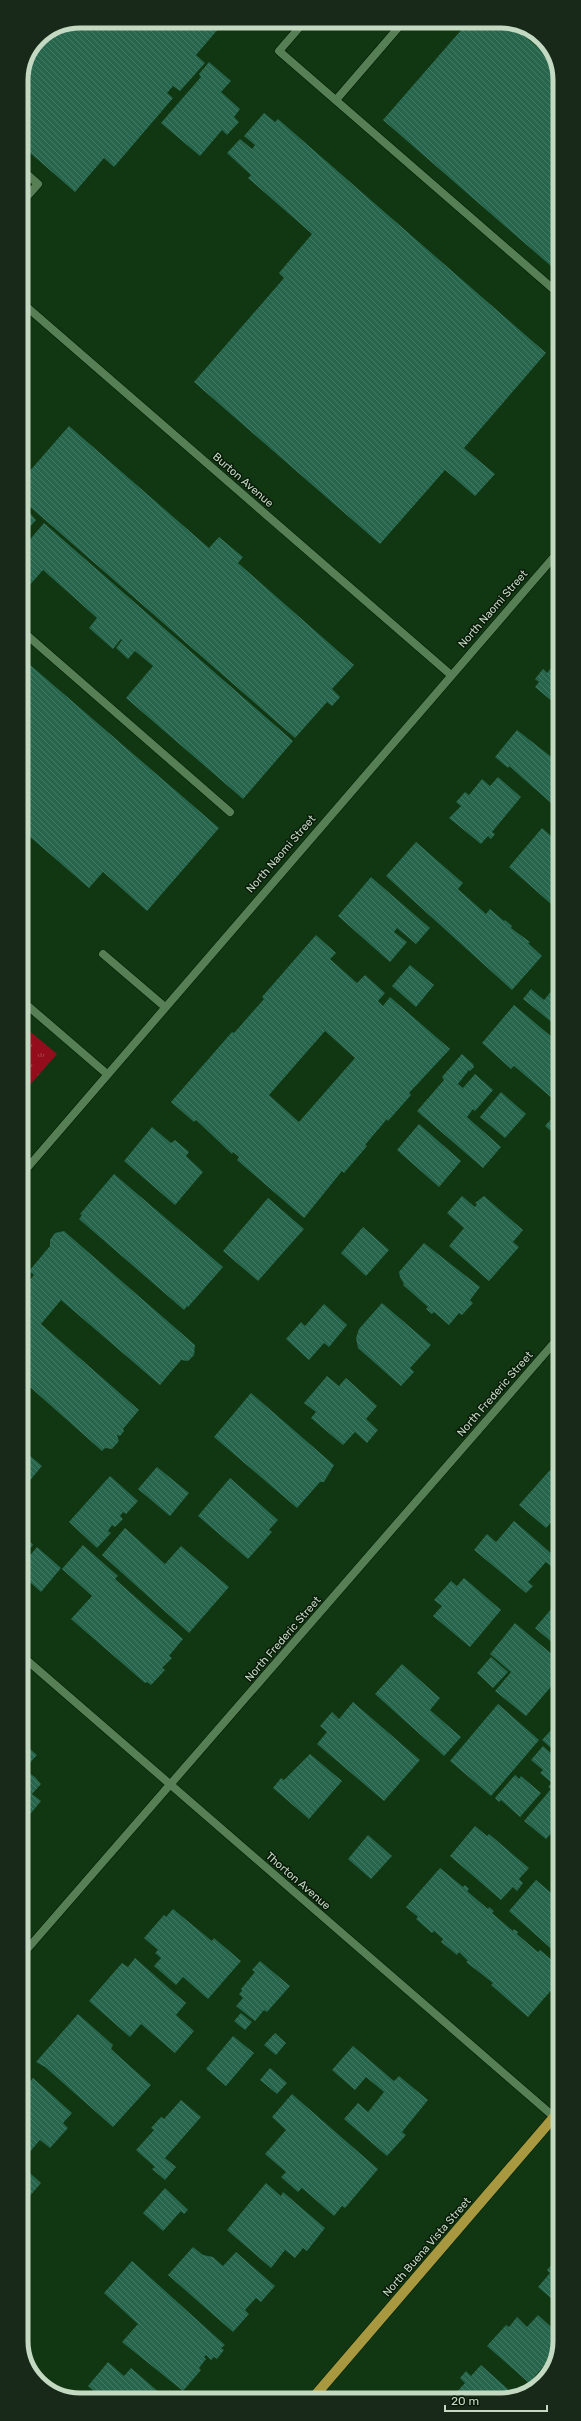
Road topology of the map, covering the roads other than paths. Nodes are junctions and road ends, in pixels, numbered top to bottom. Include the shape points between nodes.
1 (299, 28) edge
2 (398, 28) edge
3 (336, 100) junction
4 (28, 175) edge
5 (28, 195) edge
6 (553, 289) edge
7 (28, 308) edge
8 (553, 557) edge
9 (28, 636) edge
10 (451, 675) junction
11 (230, 812) dead end
12 (103, 954) dead end
13 (28, 1006) edge
14 (165, 1007) junction
15 (107, 1074) junction
16 (28, 1167) edge
17 (553, 1344) edge
18 (28, 1661) edge
19 (170, 1786) junction
20 (28, 1948) edge
21 (553, 2112) edge
22 (553, 2122) edge
23 (317, 2393) edge

1 - 3 street via 279,51
2 - 3 street
3 - 6 street
4 - 5 street via 38,184
7 - 10 street, Burton Avenue
8 - 10 street, North Naomi Street
9 - 11 street
10 - 14 street, North Naomi Street
12 - 14 street
13 - 15 street
14 - 15 street, North Naomi Street
15 - 16 street, North Naomi Street
17 - 19 street, North Frederic Street
18 - 19 street, Thorton Avenue
19 - 20 street, North Frederic Street
19 - 21 street, Thorton Avenue
22 - 23 main road, North Buena Vista Street

